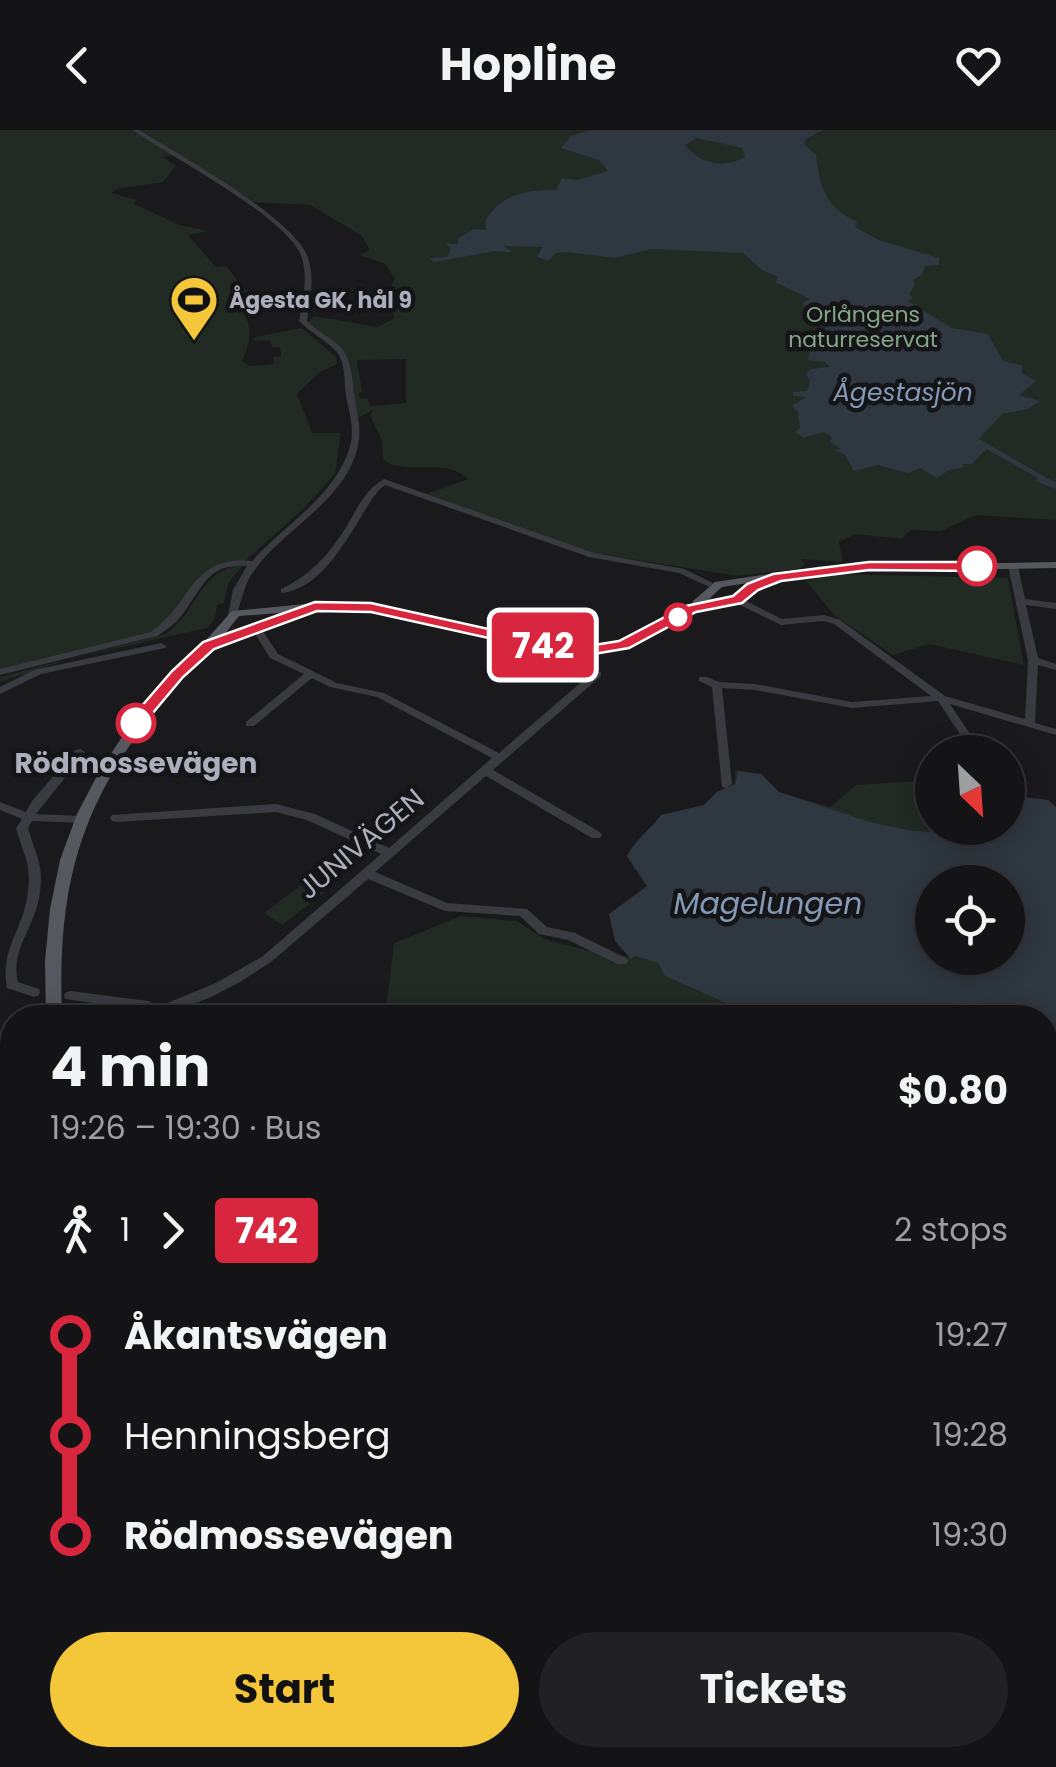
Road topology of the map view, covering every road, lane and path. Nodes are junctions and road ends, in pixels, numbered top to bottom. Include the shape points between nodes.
1 (136, 130) edge
2 (255, 564) junction
3 (1056, 564) edge
4 (1013, 566) junction
5 (778, 577) junction
6 (730, 584) junction
7 (284, 591) dead end
8 (234, 592) junction
9 (714, 594) junction
10 (740, 597) junction
11 (1020, 602) junction
12 (1056, 606) edge
13 (232, 619) junction
14 (254, 620) junction
15 (161, 646) dead end
16 (208, 646) junction
17 (1032, 660) junction
18 (1056, 667) edge
19 (0, 672) edge
20 (309, 674) junction
21 (596, 674) dead end
22 (703, 679) dead end
23 (717, 685) junction
24 (0, 691) edge
25 (940, 698) junction
26 (250, 724) dead end
27 (1030, 724) junction
28 (1056, 732) edge
29 (966, 735) edge
30 (80, 752) dead end
31 (500, 758) junction
32 (486, 771) junction
33 (726, 784) dead end
34 (0, 806) edge
35 (27, 817) junction
36 (116, 818) dead end
37 (80, 820) junction
38 (596, 835) dead end
39 (390, 853) junction
40 (368, 874) junction
41 (622, 961) dead end
42 (34, 992) dead end
43 (70, 996) dead end
44 (54, 1005) edge
45 (145, 1005) edge
46 (183, 1005) edge

1 - 2 street via 291,236 306,263 303,321 344,361 356,419 341,475
2 - 8 street
2 - 19 street via 230,561 208,572 170,626 154,634
3 - 4 main road
4 - 5 main road via 869,566
4 - 11 street
5 - 6 main road
5 - 10 main road
6 - 9 main road
6 - 10 main road
7 - 9 street via 318,570 384,482 592,555 680,570
8 - 13 street
8 - 14 street
9 - 10 main road
9 - 14 main road via 623,644 574,650 371,608 315,606
10 - 25 street via 782,622 837,622
11 - 12 street
11 - 17 street
13 - 14 main road
13 - 14 main road
13 - 16 main road
14 - 16 main road
14 - 20 street via 274,656
15 - 24 street via 38,672
16 - 37 main road via 126,736
17 - 18 street
17 - 27 street
20 - 26 street
20 - 31 street via 380,695
21 - 31 street, JUNIVÄGEN
22 - 23 street
23 - 25 street via 852,705
23 - 33 street
25 - 27 street
25 - 29 street
27 - 28 street
30 - 35 street
31 - 32 street, JUNIVÄGEN
32 - 38 street
32 - 39 street, JUNIVÄGEN
34 - 35 street
35 - 37 street
35 - 42 street via 24,837 36,857 32,904 7,960 12,986
36 - 39 street via 276,808
37 - 44 main road via 54,916
39 - 40 street, JUNIVÄGEN
40 - 41 street via 445,908 524,912 543,931 571,936
40 - 46 street, JUNIVÄGEN via 235,981
43 - 45 street

